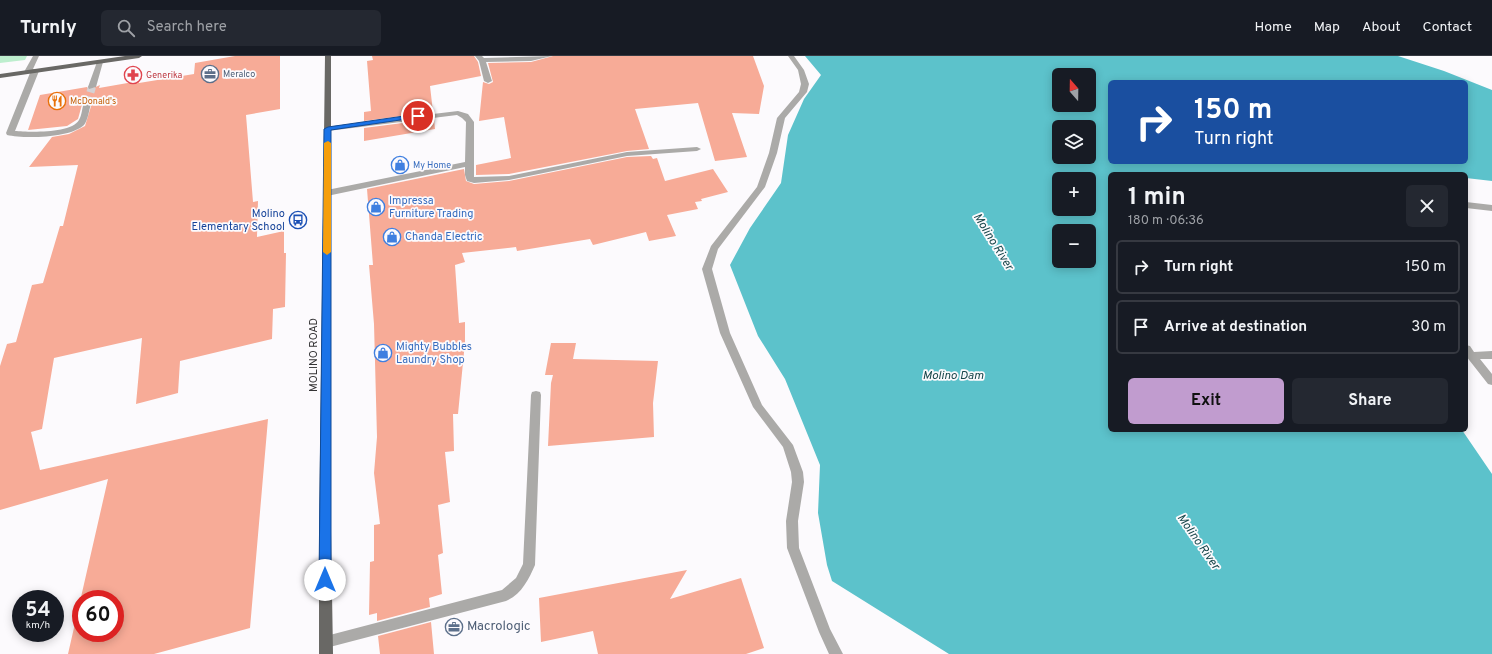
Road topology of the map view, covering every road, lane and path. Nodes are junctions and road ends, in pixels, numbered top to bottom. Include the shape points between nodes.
1 (36, 56) edge
2 (139, 56) edge
3 (328, 56) edge
4 (549, 56) edge
5 (791, 56) edge
6 (480, 58) edge
7 (100, 62) junction
8 (31, 72) junction
9 (0, 76) edge
10 (488, 81) dead end
11 (92, 86) tunnel mouth
12 (87, 104) tunnel mouth
13 (328, 129) junction
14 (697, 149) dead end
15 (469, 164) junction
16 (327, 193) junction
17 (1468, 205) edge
18 (1492, 208) edge
19 (1469, 352) edge
20 (1492, 355) edge
21 (1492, 382) edge
22 (536, 395) dead end
23 (326, 648) edge
24 (836, 654) edge

1 - 8 street
2 - 7 main road
3 - 13 main road, MOLINO ROAD
4 - 6 street via 530,59
5 - 24 street via 801,70 805,84 803,92 781,118 773,153 761,187 714,248 707,269 725,333 758,407 788,445 798,482 792,521 793,548
6 - 10 street
7 - 8 main road
7 - 11 street
8 - 9 main road
8 - 12 street via 10,133 25,135 72,129 81,122
13 - 15 street via 458,113 470,122
13 - 16 main road, MOLINO ROAD
14 - 15 street via 626,154 486,181 470,179
15 - 16 street
16 - 23 main road, MOLINO ROAD
17 - 18 street
19 - 20 street
19 - 21 street
22 - 23 street via 529,565 520,582 506,594

